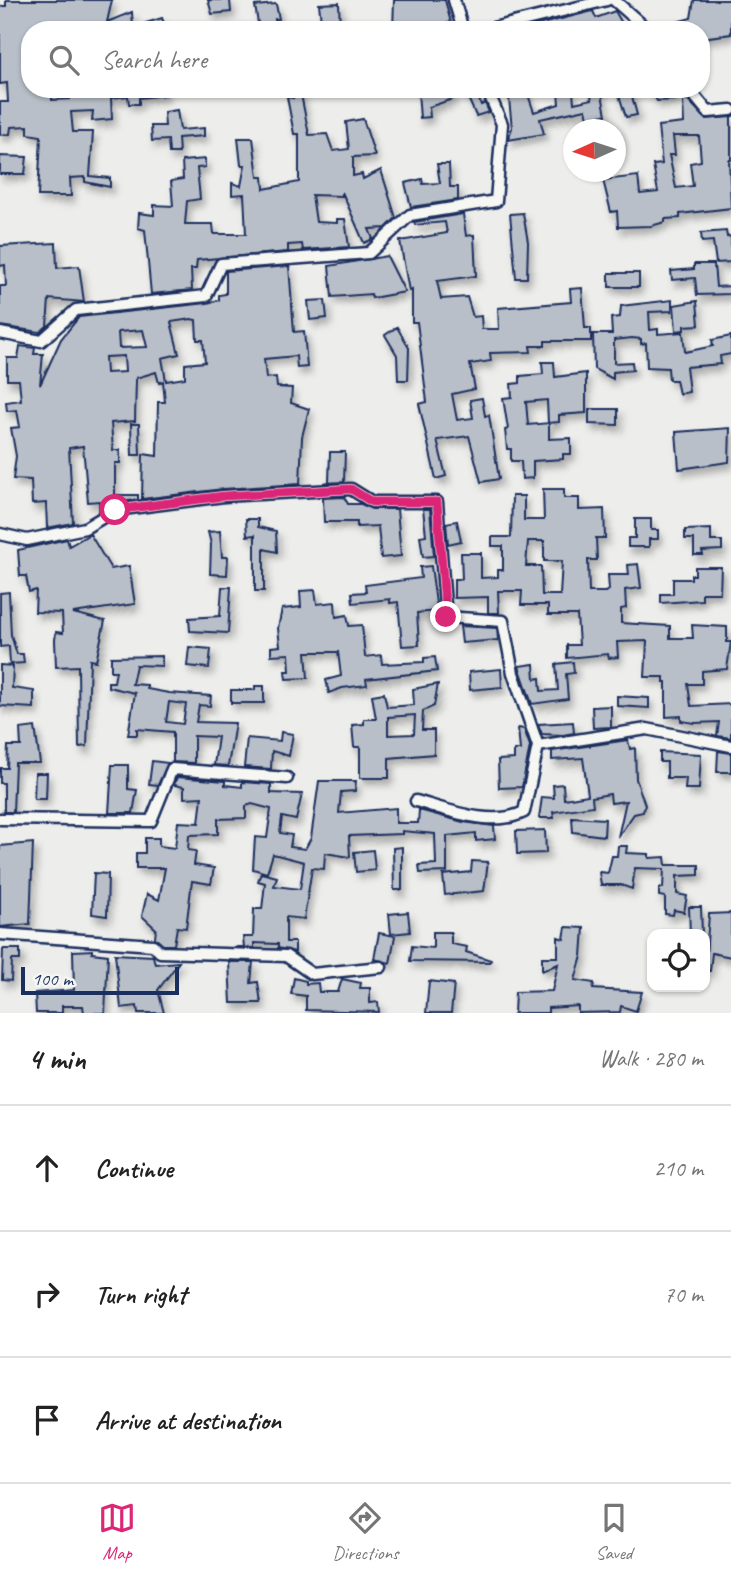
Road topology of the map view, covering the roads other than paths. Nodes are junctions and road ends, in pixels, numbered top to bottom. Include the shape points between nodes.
1 (454, 0) edge
2 (607, 0) edge
3 (614, 0) edge
4 (460, 21) edge
5 (522, 21) edge
6 (638, 21) edge
7 (491, 98) edge
8 (697, 98) edge
9 (731, 110) edge
10 (0, 333) edge
11 (0, 534) edge
12 (538, 746) junction
13 (731, 746) edge
14 (287, 778) dead end
15 (416, 801) dead end
16 (0, 819) edge
17 (0, 934) edge
18 (381, 967) dead end

1 - 4 street
2 - 5 street
3 - 6 street
7 - 10 street via 502,124 496,201 410,215 369,253 221,264 206,296 76,310 41,341
8 - 9 street via 708,112
11 - 12 street via 27,540 85,528 115,510 224,496 351,489 372,502 437,502 446,617 503,621 513,673
12 - 13 street via 647,729
12 - 15 street via 524,811 510,819 456,813
14 - 16 street via 172,769 151,821
17 - 18 street via 153,945 160,952 286,956 312,974

